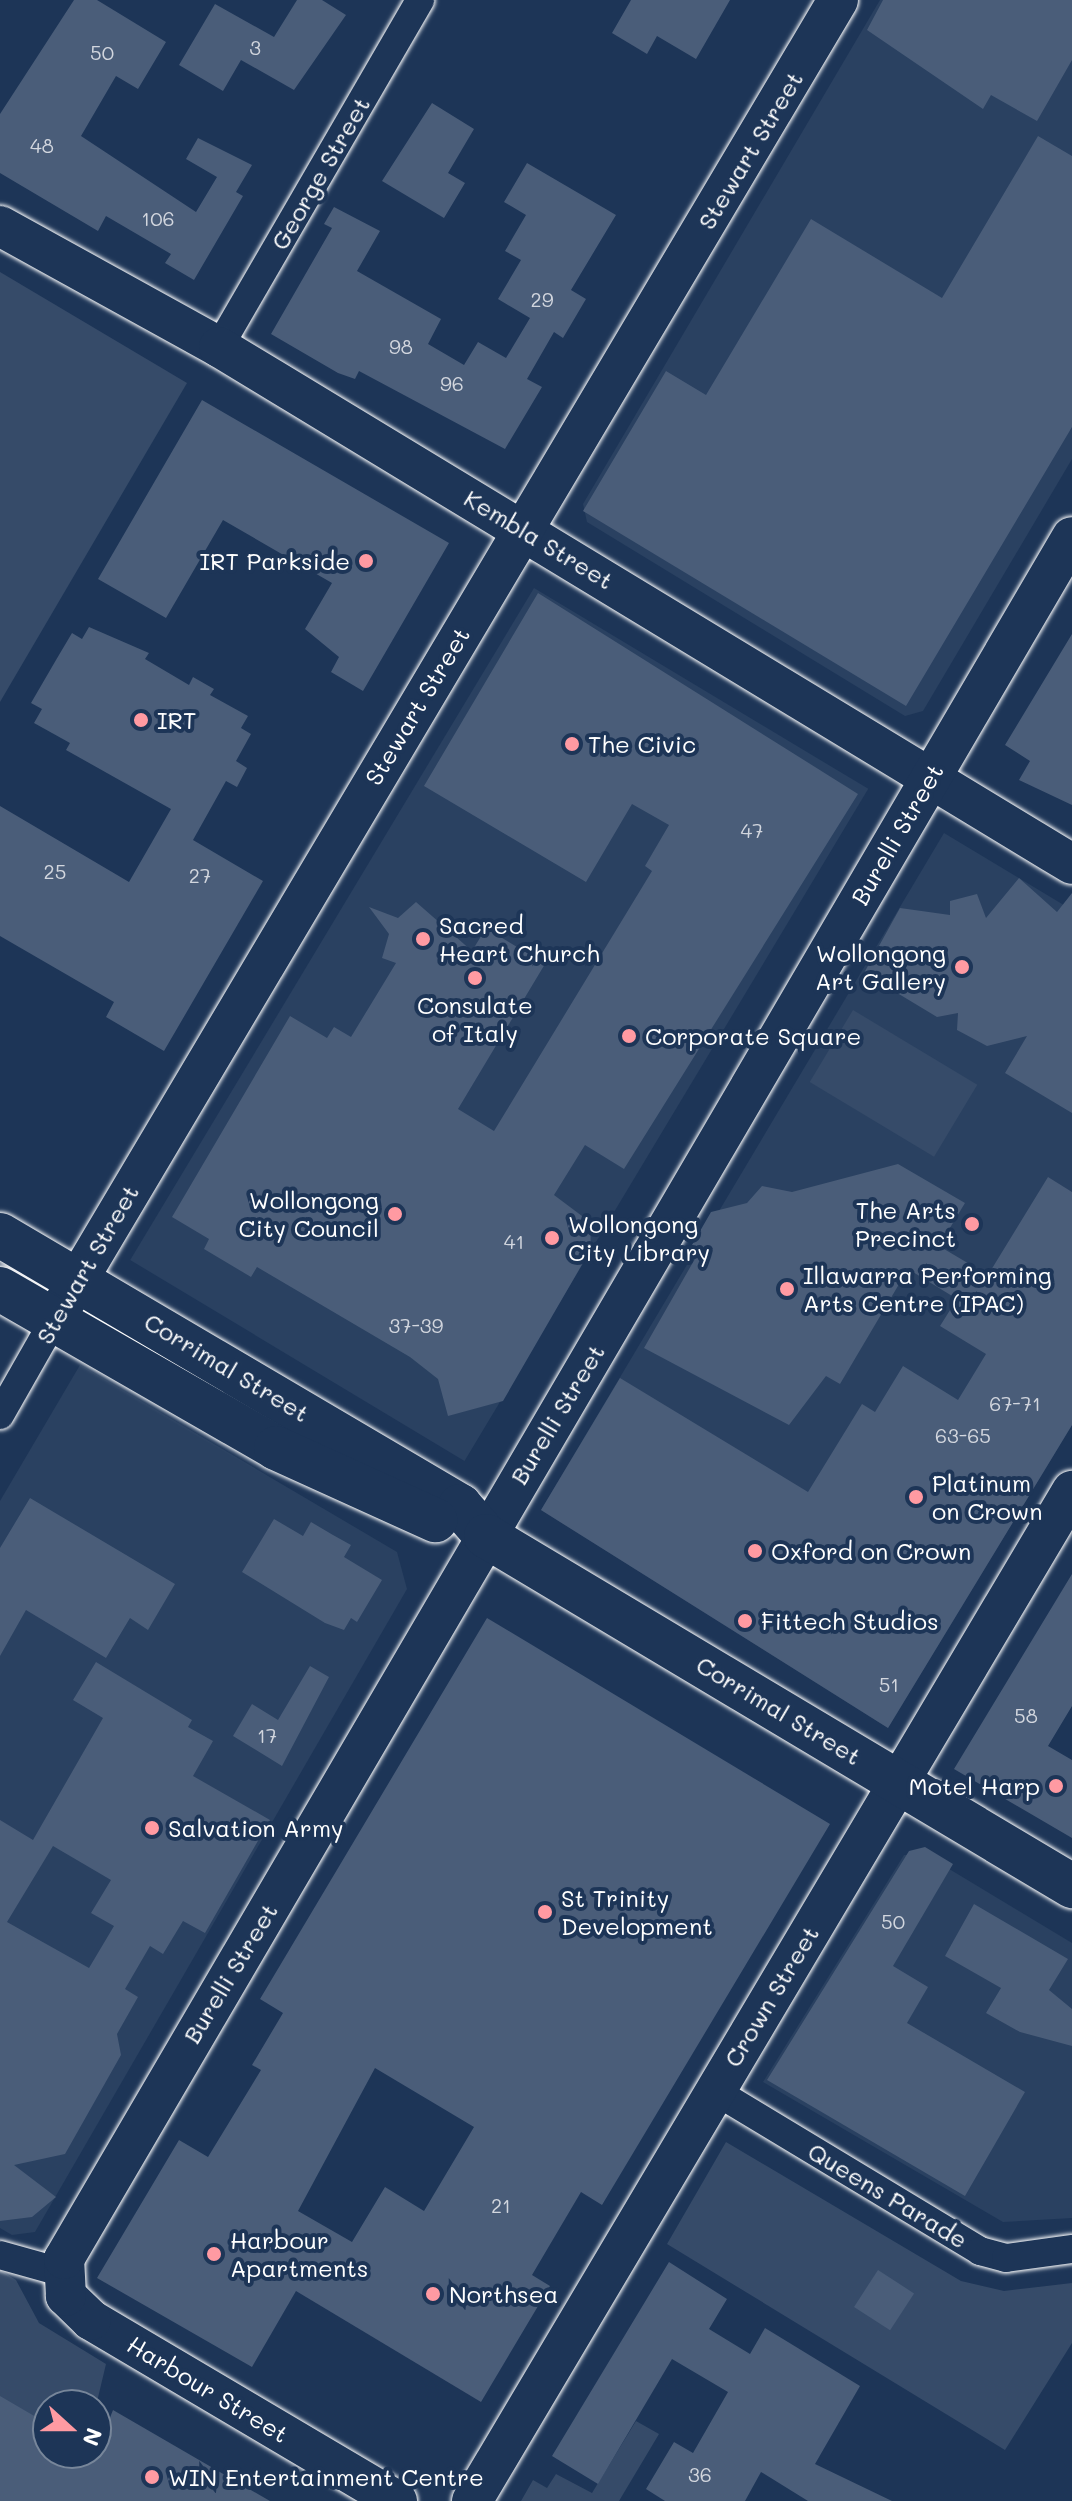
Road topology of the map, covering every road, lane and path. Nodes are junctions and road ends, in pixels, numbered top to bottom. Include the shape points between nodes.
1 (420, 0) edge
2 (838, 0) edge
3 (0, 226) edge
4 (219, 347) junction
5 (522, 528) junction
6 (1072, 537) edge
7 (929, 778) junction
8 (1072, 864) edge
9 (0, 1235) edge
10 (78, 1278) junction
11 (0, 1289) edge
12 (54, 1320) junction
13 (0, 1415) edge
14 (1072, 1491) edge
15 (486, 1536) junction
16 (898, 1781) junction
17 (1072, 1886) edge
18 (715, 2091) junction
19 (1072, 2249) edge
20 (0, 2255) edge
21 (64, 2284) junction
22 (397, 2501) edge
23 (472, 2501) edge

1 - 4 street, George Street
2 - 5 main road, Stewart Street
3 - 4 main road, Kembla Street
4 - 5 main road, Kembla Street
5 - 7 main road, Kembla Street
5 - 10 main road, Stewart Street
6 - 7 main road, Burelli Street
7 - 8 main road, Kembla Street
7 - 15 main road, Burelli Street
9 - 10 main road, Corrimal Street
10 - 12 main road, Stewart Street
10 - 15 main road, Corrimal Street via 460,1506
11 - 12 main road, Corrimal Street
12 - 13 street, Stewart Street
12 - 15 main road, Corrimal Street via 276,1448 448,1527
14 - 16 main road, Crown Street
15 - 16 main road, Corrimal Street
15 - 21 main road, Burelli Street via 69,2247
16 - 17 main road, Corrimal Street
16 - 18 main road, Crown Street
18 - 19 street, Queens Parade via 980,2251 1006,2258
18 - 23 main road, Crown Street
20 - 21 street, Harbour Street
21 - 22 main road, Harbour Street via 91,2320

